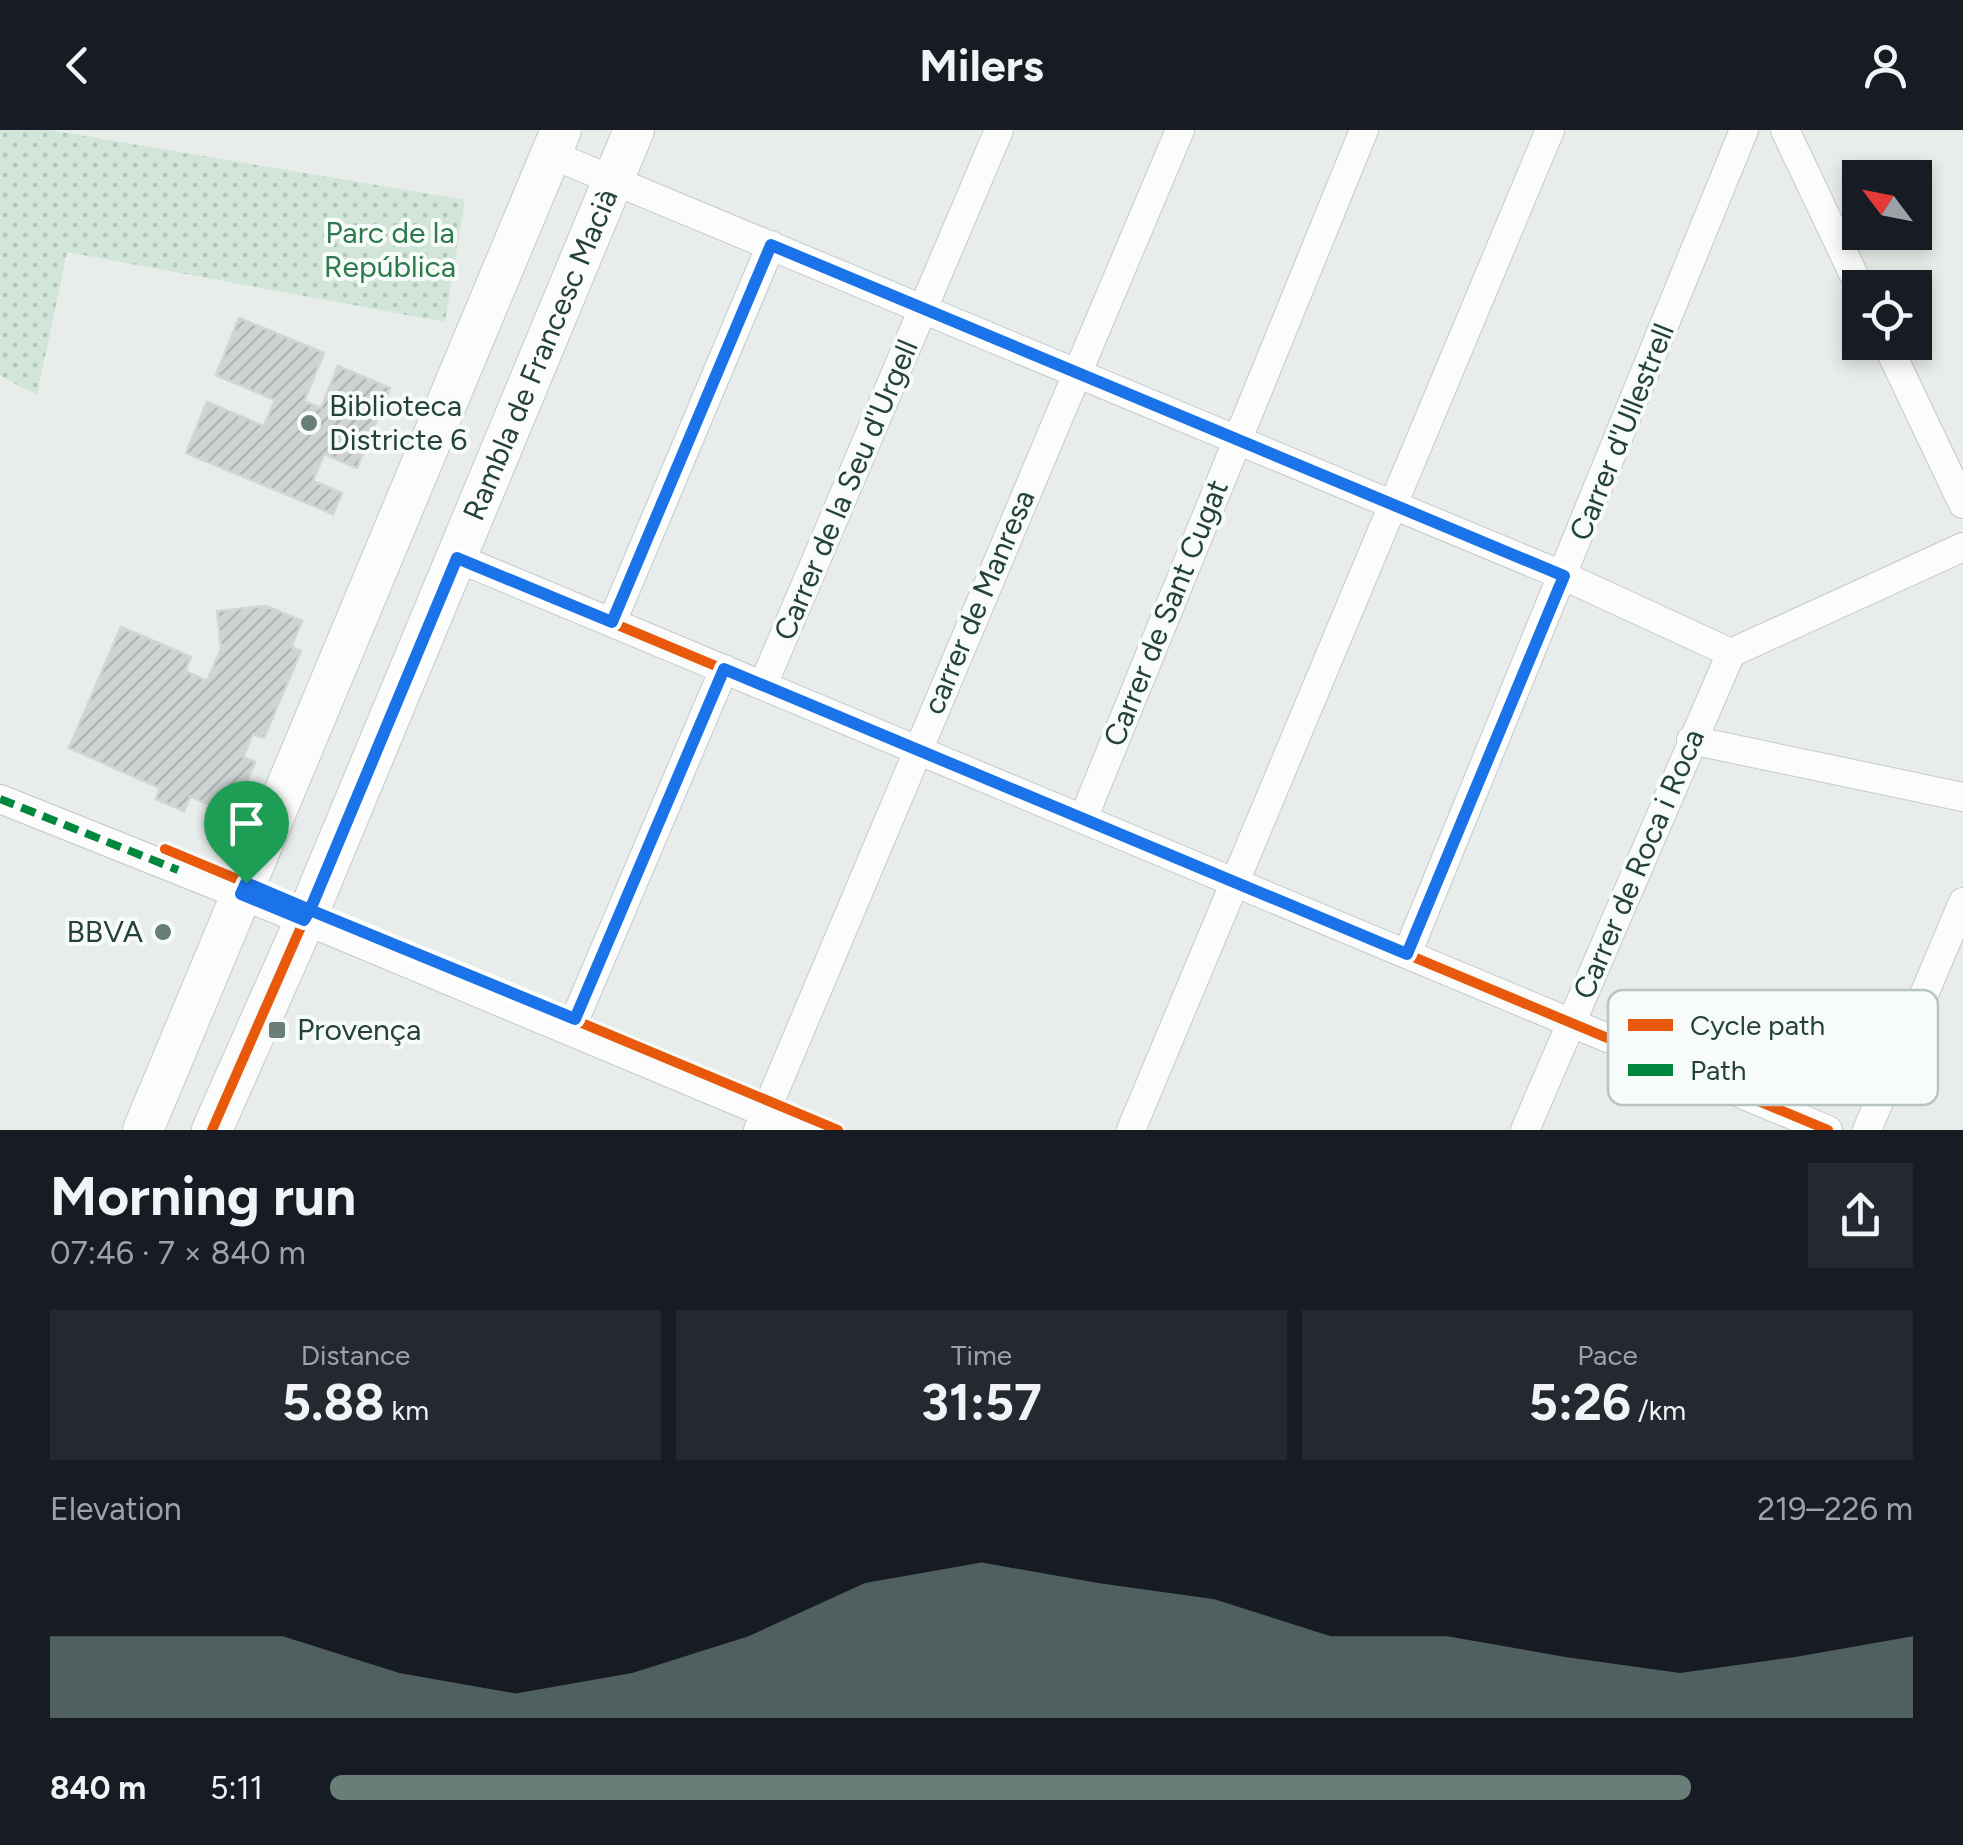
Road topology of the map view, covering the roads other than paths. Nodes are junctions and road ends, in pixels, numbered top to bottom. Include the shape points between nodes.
1 (634, 130) edge
2 (999, 130) edge
3 (1180, 130) edge
4 (1364, 130) edge
5 (1550, 130) edge
6 (1744, 130) edge
7 (1784, 130) edge
8 (555, 142) edge
9 (613, 180) junction
10 (771, 245) junction
11 (1851, 270) edge
12 (923, 308) junction
13 (1895, 360) edge
14 (1077, 372) junction
15 (1236, 439) junction
16 (1963, 504) edge
17 (1394, 505) junction
18 (1963, 546) edge
19 (457, 558) junction
20 (1564, 576) junction
21 (612, 622) junction
22 (1731, 653) junction
23 (724, 669) junction
24 (763, 685) junction
25 (1691, 740) junction
26 (916, 750) junction
27 (1963, 797) edge
28 (0, 800) edge
29 (1083, 819) junction
30 (1235, 882) junction
31 (241, 894) junction
32 (1963, 902) edge
33 (304, 920) junction
34 (1407, 954) junction
35 (1926, 990) edge
36 (1570, 1023) junction
37 (570, 1031) junction
38 (1608, 1039) edge
39 (1768, 1105) edge
40 (1877, 1105) edge
41 (761, 1121) edge
42 (143, 1130) edge
43 (212, 1130) edge
44 (806, 1130) edge
45 (1132, 1130) edge
46 (1525, 1130) edge
47 (1828, 1130) edge
48 (1866, 1130) edge

1 - 9 street, Rambla de Francesc Macià
2 - 12 street, Carrer de la Seu d'Urgell
3 - 14 street, carrer de Manresa
4 - 15 street, Carrer de Sant Cugat
5 - 17 street
6 - 20 street, Carrer d'Ullestrell
7 - 11 street
8 - 9 street
8 - 31 street
9 - 10 street
9 - 19 street, Rambla de Francesc Macià
10 - 12 street
10 - 21 street
12 - 14 street
12 - 24 street, Carrer de la Seu d'Urgell
13 - 16 street
14 - 15 street
14 - 26 street, carrer de Manresa
15 - 17 street
15 - 29 street, Carrer de Sant Cugat
17 - 20 street
17 - 30 street
18 - 22 street
19 - 21 street
19 - 33 street, Rambla de Francesc Macià
20 - 22 street
20 - 34 street, Carrer d'Ullestrell
21 - 23 street
22 - 25 street, Carrer de Roca i Roca
23 - 24 street
23 - 37 street
24 - 26 street
25 - 27 street
25 - 36 street, Carrer de Roca i Roca
26 - 29 street
26 - 41 street, carrer de Manresa
28 - 31 street
29 - 30 street
30 - 34 street
30 - 45 street
31 - 33 street
31 - 42 street
32 - 35 street
33 - 37 street
33 - 43 street, Rambla de Francesc Macià
34 - 36 street
36 - 38 street
36 - 46 street, Carrer de Roca i Roca
37 - 41 street
39 - 47 street
40 - 48 street
41 - 44 street

